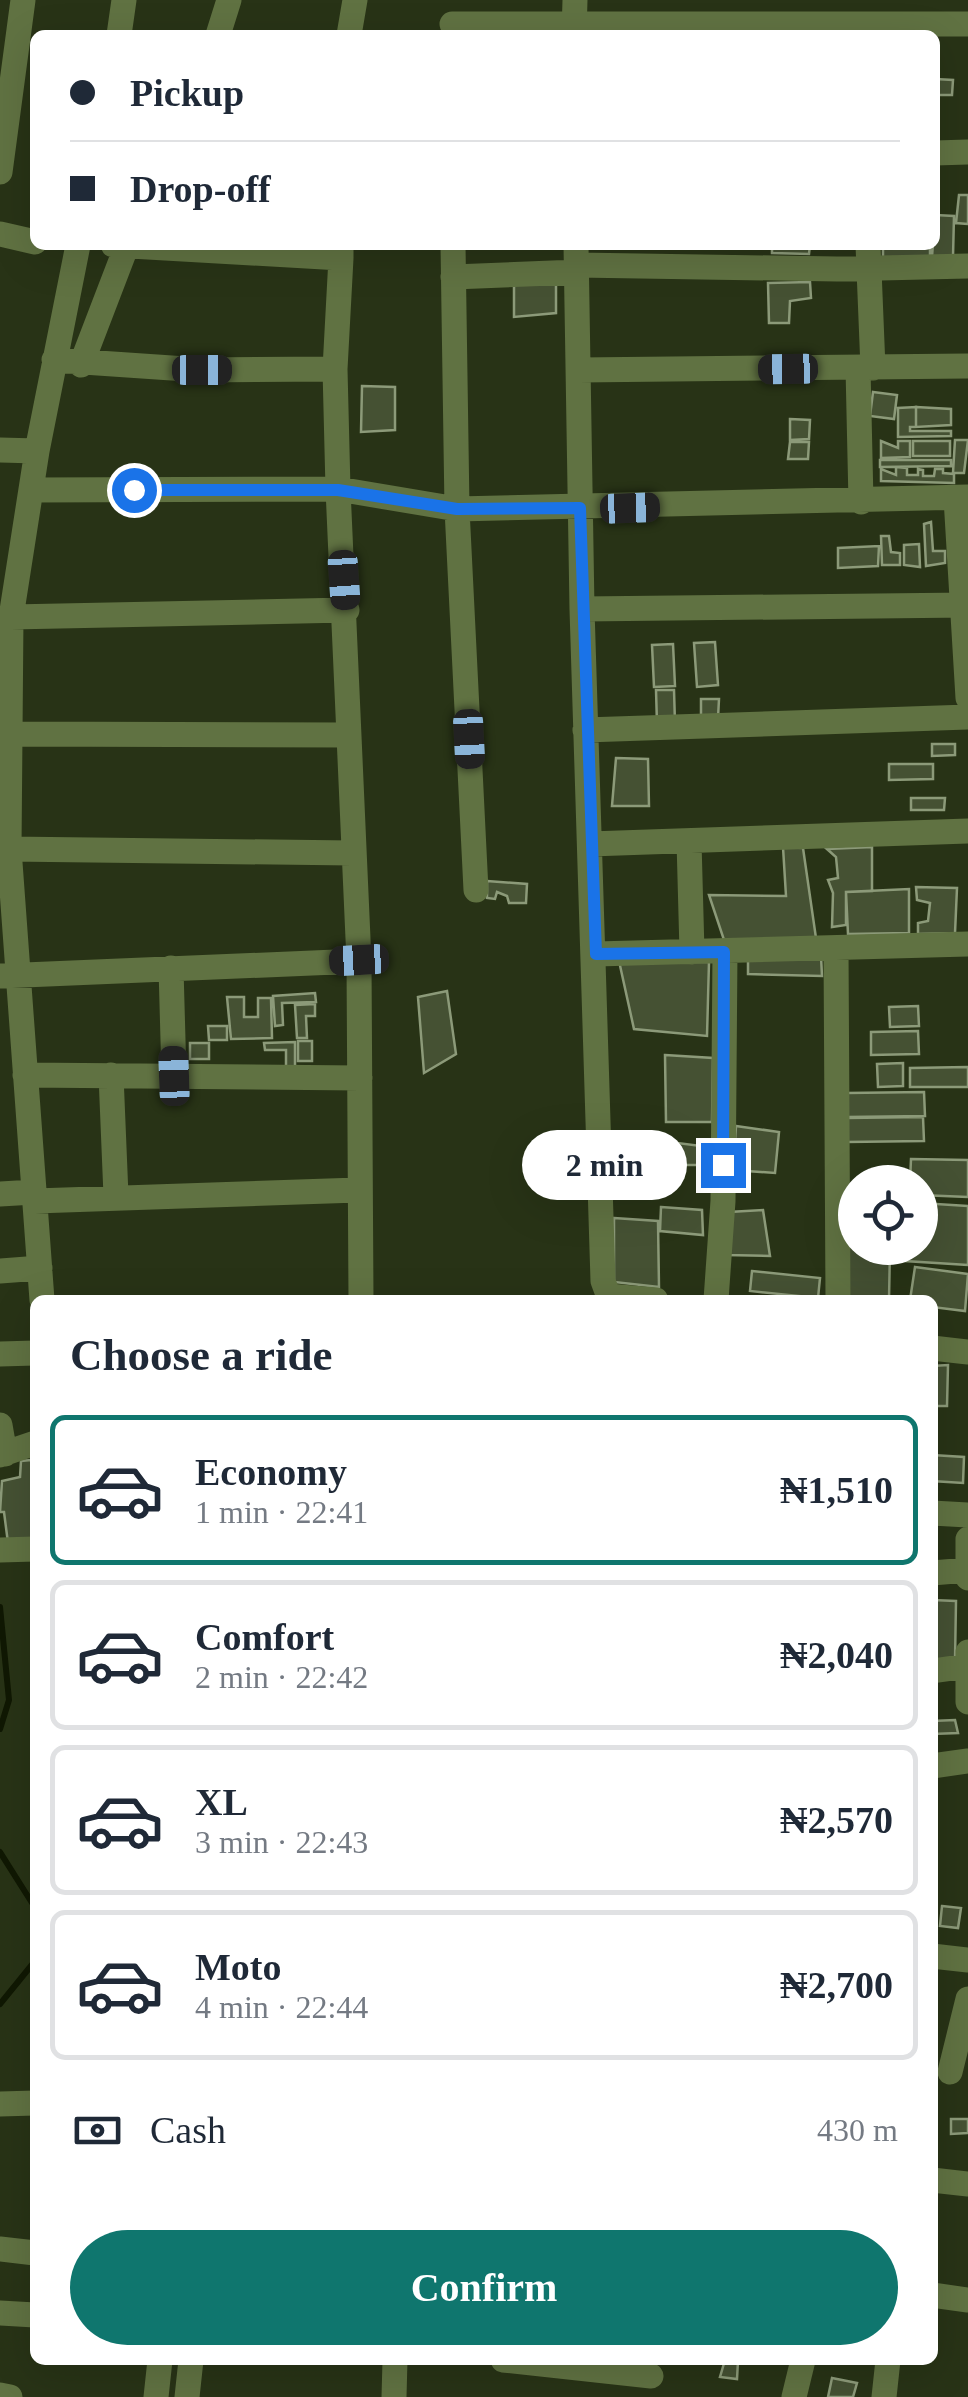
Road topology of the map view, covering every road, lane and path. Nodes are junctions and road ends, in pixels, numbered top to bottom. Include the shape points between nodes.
1 (23, 0) edge
2 (124, 0) edge
3 (229, 0) edge
4 (356, 0) edge
5 (452, 20) edge
6 (575, 20) edge
7 (968, 24) edge
8 (120, 30) edge
9 (220, 30) edge
10 (350, 30) edge
11 (868, 30) edge
12 (968, 152) edge
13 (940, 153) edge
14 (0, 172) edge
15 (0, 234) edge
16 (30, 241) edge
17 (77, 250) edge
18 (121, 250) edge
19 (268, 250) edge
20 (453, 250) edge
21 (341, 252) edge
22 (868, 256) edge
23 (577, 261) edge
24 (968, 266) edge
25 (453, 277) junction
26 (54, 360) junction
27 (81, 365) junction
28 (968, 366) edge
29 (865, 368) junction
30 (336, 370) junction
31 (578, 370) junction
32 (0, 450) edge
33 (36, 451) junction
34 (32, 490) junction
35 (338, 490) junction
36 (962, 497) edge
37 (861, 502) junction
38 (580, 508) junction
39 (457, 509) junction
40 (966, 604) edge
41 (582, 609) junction
42 (346, 610) junction
43 (11, 617) junction
44 (968, 698) edge
45 (5, 707) edge
46 (968, 717) edge
47 (585, 730) junction
48 (9, 734) junction
49 (348, 735) junction
50 (968, 831) edge
51 (690, 841) junction
52 (6, 842) edge
53 (590, 844) junction
54 (352, 852) junction
55 (476, 890) dead end
56 (968, 944) edge
57 (836, 950) junction
58 (692, 952) junction
59 (724, 952) junction
60 (596, 954) junction
61 (359, 961) junction
62 (171, 968) junction
63 (9, 975) edge
64 (111, 1075) junction
65 (174, 1076) junction
66 (360, 1078) junction
67 (17, 1082) edge
68 (358, 1190) junction
69 (0, 1194) edge
70 (34, 1196) junction
71 (116, 1196) junction
72 (40, 1268) junction
73 (0, 1271) edge
74 (42, 1295) edge
75 (352, 1295) edge
76 (608, 1295) edge
77 (716, 1295) edge
78 (838, 1295) edge
79 (938, 1349) edge
80 (968, 1352) edge
81 (30, 1353) edge
82 (0, 1354) edge
83 (0, 1425) edge
84 (30, 1444) edge
85 (2, 1455) edge
86 (938, 1513) edge
87 (968, 1515) edge
88 (968, 1539) edge
89 (30, 1549) edge
90 (0, 1550) edge
91 (968, 1570) edge
92 (938, 1572) edge
93 (968, 1578) edge
94 (968, 1652) edge
95 (968, 1666) edge
96 (938, 1670) edge
97 (968, 1702) edge
98 (968, 1761) edge
99 (938, 1765) edge
100 (938, 1957) edge
101 (968, 1960) edge
102 (968, 1999) edge
103 (950, 2072) edge
104 (30, 2103) edge
105 (0, 2104) edge
106 (938, 2181) edge
107 (968, 2184) edge
108 (0, 2249) edge
109 (30, 2252) edge
110 (938, 2295) edge
111 (968, 2300) edge
112 (0, 2313) edge
113 (30, 2316) edge
114 (159, 2365) edge
115 (190, 2365) edge
116 (395, 2365) edge
117 (544, 2365) edge
118 (802, 2365) edge
119 (887, 2365) edge
120 (651, 2378) edge
121 (0, 2395) edge
122 (10, 2397) edge
123 (156, 2397) edge
124 (187, 2397) edge
125 (394, 2397) edge
126 (794, 2397) edge
127 (884, 2397) edge

1 - 14 street
2 - 8 street
3 - 9 street
4 - 10 street
5 - 6 street
6 - 11 street
7 - 11 street
12 - 13 street
15 - 16 street
17 - 26 street
18 - 27 street
19 - 21 street
20 - 25 street
21 - 30 street
22 - 23 street
22 - 24 street
22 - 29 street
23 - 25 street
23 - 31 street
25 - 39 street
26 - 27 street
26 - 33 street
27 - 30 street
28 - 29 street
29 - 31 street
29 - 37 street
30 - 35 street
31 - 38 street
32 - 33 street
33 - 34 street
34 - 35 street
34 - 43 street
35 - 39 street
35 - 42 street
36 - 37 street
36 - 40 street
37 - 38 street
38 - 39 street
38 - 41 street
39 - 55 street
40 - 41 street
40 - 44 street
41 - 47 street
42 - 43 street
42 - 49 street
43 - 45 street
45 - 48 street
46 - 47 street
47 - 53 street
48 - 49 street
48 - 52 street
49 - 54 street
50 - 51 street
51 - 53 street
51 - 58 street
52 - 54 street
52 - 63 street
53 - 60 street
54 - 61 street
56 - 57 street
57 - 59 street
57 - 78 street
58 - 59 street
58 - 60 street
59 - 77 street
60 - 76 street
61 - 62 street
61 - 66 street
62 - 63 street
62 - 65 street
63 - 67 street
64 - 65 street
64 - 67 street
64 - 71 street
65 - 66 street
66 - 68 street
67 - 70 street
68 - 71 street
68 - 75 street
69 - 70 street
70 - 71 street
70 - 72 street
72 - 73 street
72 - 74 street
79 - 80 street
81 - 82 street
83 - 85 street
84 - 85 street
86 - 87 street
88 - 91 street
89 - 90 street
91 - 92 street
91 - 93 street
94 - 95 street
95 - 96 street
95 - 97 street
98 - 99 street
100 - 101 street
102 - 103 street
104 - 105 street
106 - 107 street
108 - 109 street
110 - 111 street
112 - 113 street
114 - 123 street
115 - 124 street
116 - 125 street
117 - 120 street
118 - 126 street
119 - 127 street
121 - 122 street

